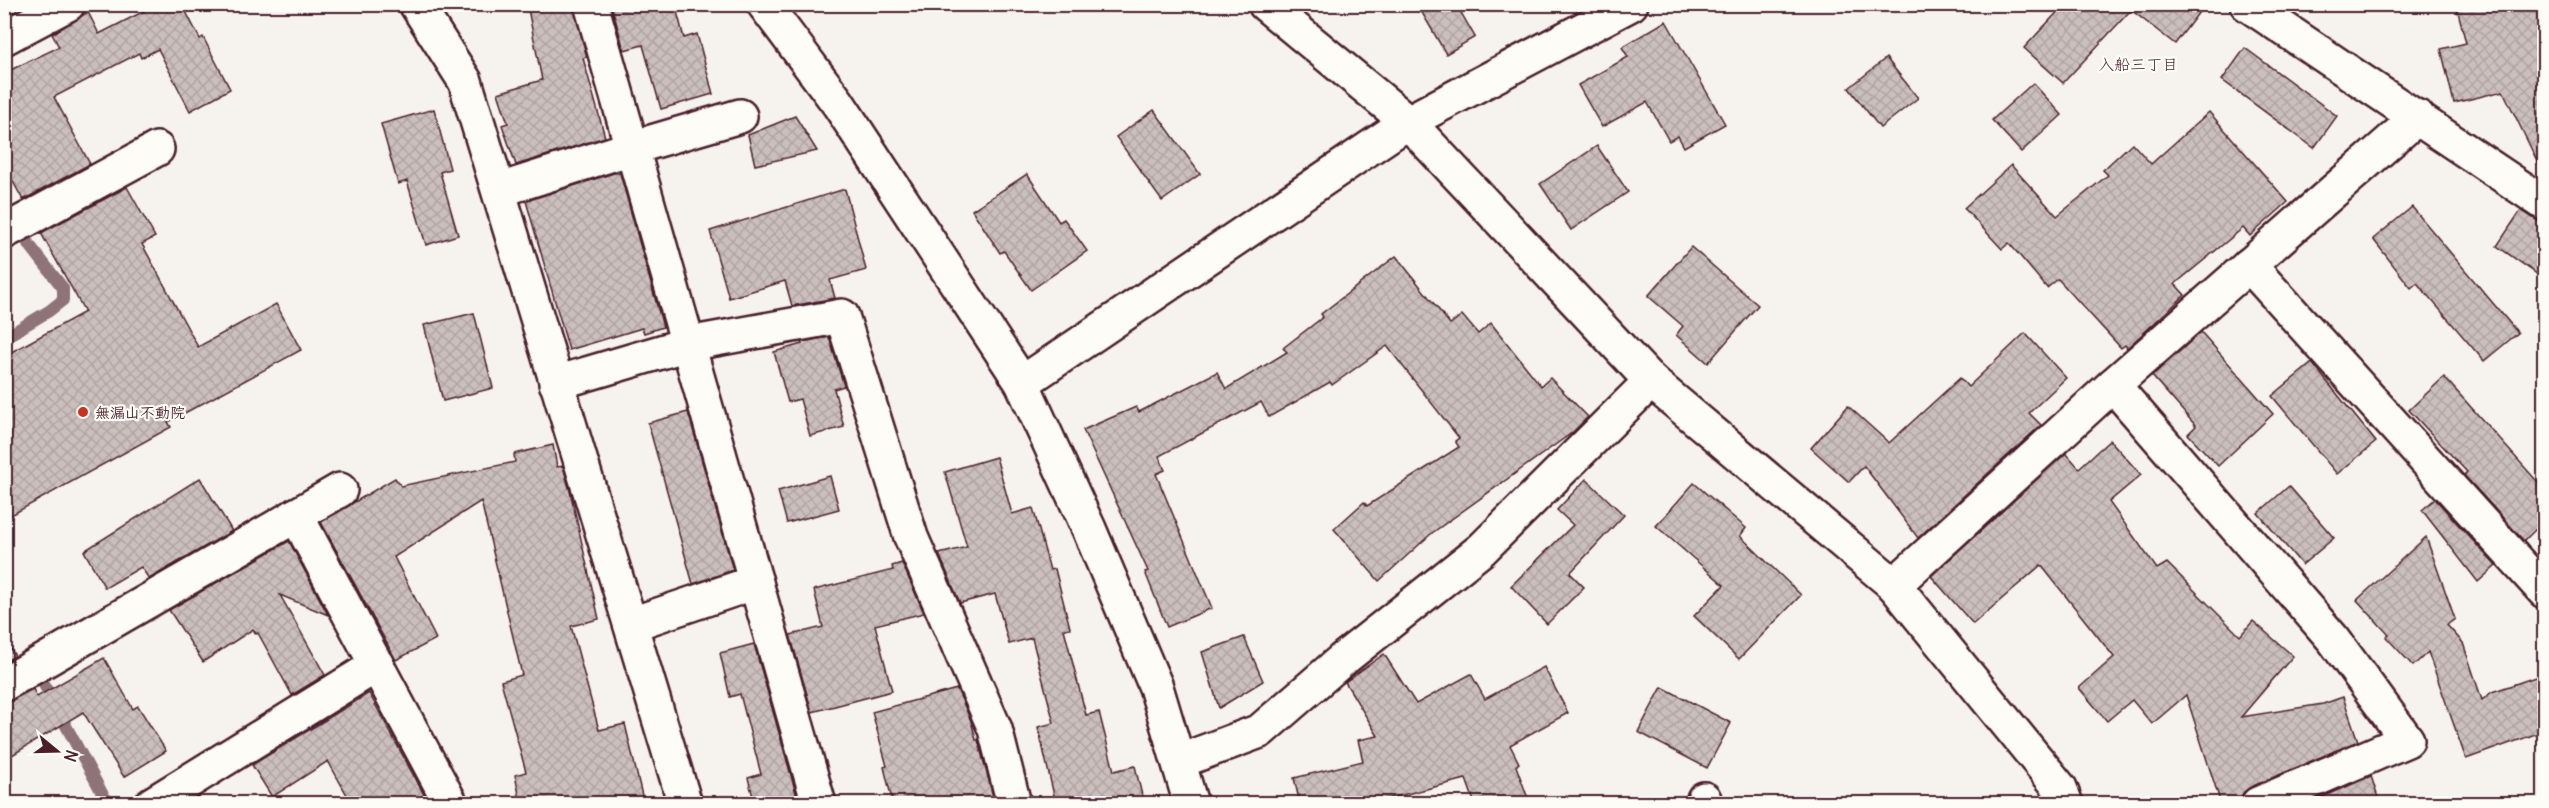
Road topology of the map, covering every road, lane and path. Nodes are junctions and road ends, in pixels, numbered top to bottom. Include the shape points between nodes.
1 (68, 4) edge
2 (416, 4) edge
3 (591, 4) edge
4 (764, 4) edge
5 (1265, 4) edge
6 (1631, 4) edge
7 (2247, 4) edge
8 (1598, 12) edge
9 (4, 38) edge
10 (740, 116) dead end
11 (2418, 117) junction
12 (1408, 122) junction
13 (157, 148) dead end
14 (631, 148) junction
15 (500, 190) junction
16 (2544, 203) edge
17 (4, 232) edge
18 (2249, 265) junction
19 (687, 344) junction
20 (1651, 381) junction
21 (556, 383) junction
22 (1022, 383) junction
23 (2113, 385) junction
24 (340, 490) dead end
25 (296, 515) junction
26 (756, 582) junction
27 (1894, 585) junction
28 (2544, 591) edge
29 (632, 624) junction
30 (377, 665) junction
31 (4, 684) edge
32 (1180, 761) junction
33 (152, 804) edge
34 (451, 804) edge
35 (684, 804) edge
36 (819, 804) edge
37 (1014, 804) edge
38 (1191, 804) edge
39 (2066, 804) edge
40 (2258, 804) edge

1 - 9 street
2 - 15 street via 465,81
3 - 14 street
4 - 22 street via 838,103
5 - 12 street
6 - 8 street
7 - 11 street
8 - 12 street
10 - 14 street
11 - 16 street
11 - 18 street
12 - 20 street
12 - 22 street
13 - 17 street
14 - 15 street
14 - 19 street
15 - 21 street
18 - 23 street
18 - 28 street
19 - 21 street
19 - 26 street
19 - 37 street via 842,316 911,537 995,729
20 - 27 street
20 - 32 street via 1482,549 1260,731
21 - 29 street
22 - 32 street via 1152,676
23 - 27 street
23 - 40 street via 2334,640 2408,740
24 - 25 street
25 - 30 street
25 - 31 street
26 - 29 street
26 - 36 street
27 - 39 street via 2060,788
29 - 35 street
30 - 33 street
30 - 34 street
32 - 38 street

